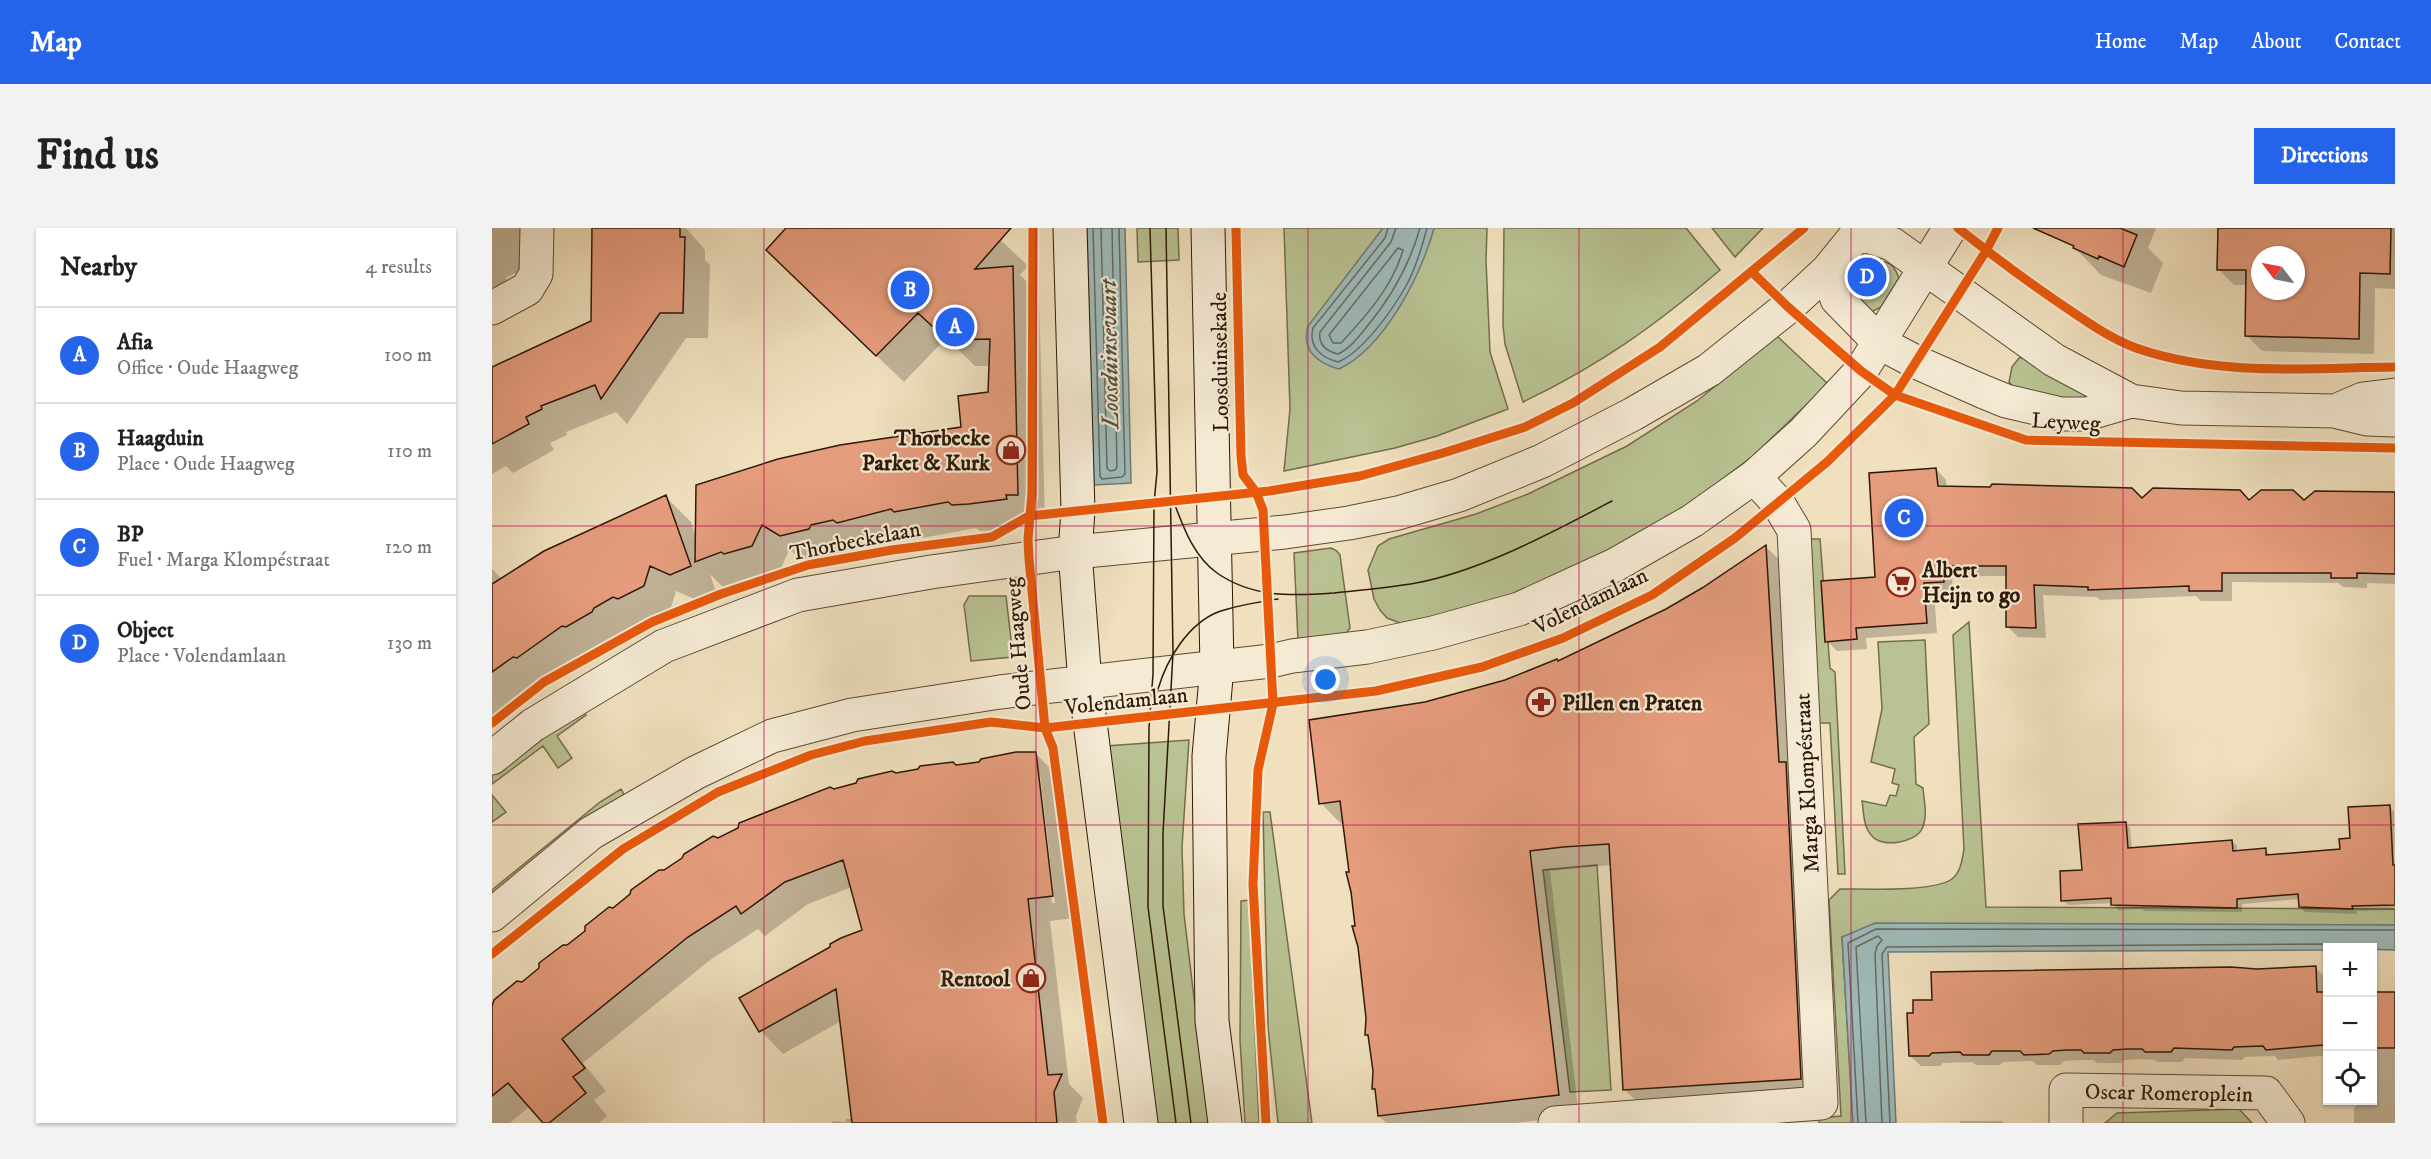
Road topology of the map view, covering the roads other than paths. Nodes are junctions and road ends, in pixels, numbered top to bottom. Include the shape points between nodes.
1 (537, 228) edge
2 (1070, 228) edge
3 (1208, 228) edge
4 (1950, 228) edge
5 (1860, 231) edge
6 (1927, 269) junction
7 (1828, 270) junction
8 (492, 308) edge
9 (1880, 343) junction
10 (2395, 395) edge
11 (2131, 401) junction
12 (2334, 411) junction
13 (2395, 420) edge
14 (1754, 477) junction
15 (1215, 539) junction
16 (1075, 552) junction
17 (1216, 667) junction
18 (1084, 683) junction
19 (492, 758) edge
20 (492, 915) edge
21 (1141, 1123) edge
22 (1224, 1123) edge
23 (1555, 1123) edge
24 (2066, 1123) edge
25 (2288, 1123) edge

1 - 8 street via 536,274 527,289
2 - 16 street via 1078,511
3 - 15 street, Loosduinsekade
4 - 6 street, Volendamlaan
5 - 6 street, Leyweg via 1892,244
5 - 7 street
6 - 9 street, Volendamlaan
6 - 11 street, Leyweg via 2054,360
7 - 9 street, Leyweg via 1837,299
7 - 15 street via 1709,370 1542,461 1459,495 1398,513 1350,523
9 - 11 street, Leyweg via 2006,401 2061,414 2087,414
9 - 14 street, Volendamlaan via 1861,371 1803,433
10 - 12 street, Leyweg via 2362,399
11 - 12 street, Leyweg via 2181,408
12 - 13 street, Leyweg via 2367,419
14 - 17 street, Volendamlaan via 1692,520 1615,565 1519,609 1367,647
14 - 23 street, Marga Klompéstraat via 1778,503 1794,530 1821,1103
15 - 16 street, Thorbeckelaan
15 - 17 street
16 - 18 street
16 - 19 street, Thorbeckelaan via 798,595 664,646 533,725
17 - 18 street, Volendamlaan
17 - 22 street via 1209,756 1212,1021
18 - 20 street via 852,715 772,736 695,773 591,833
18 - 21 street
24 - 25 street, Oscar Romeroplein via 2066,1090 2266,1093

